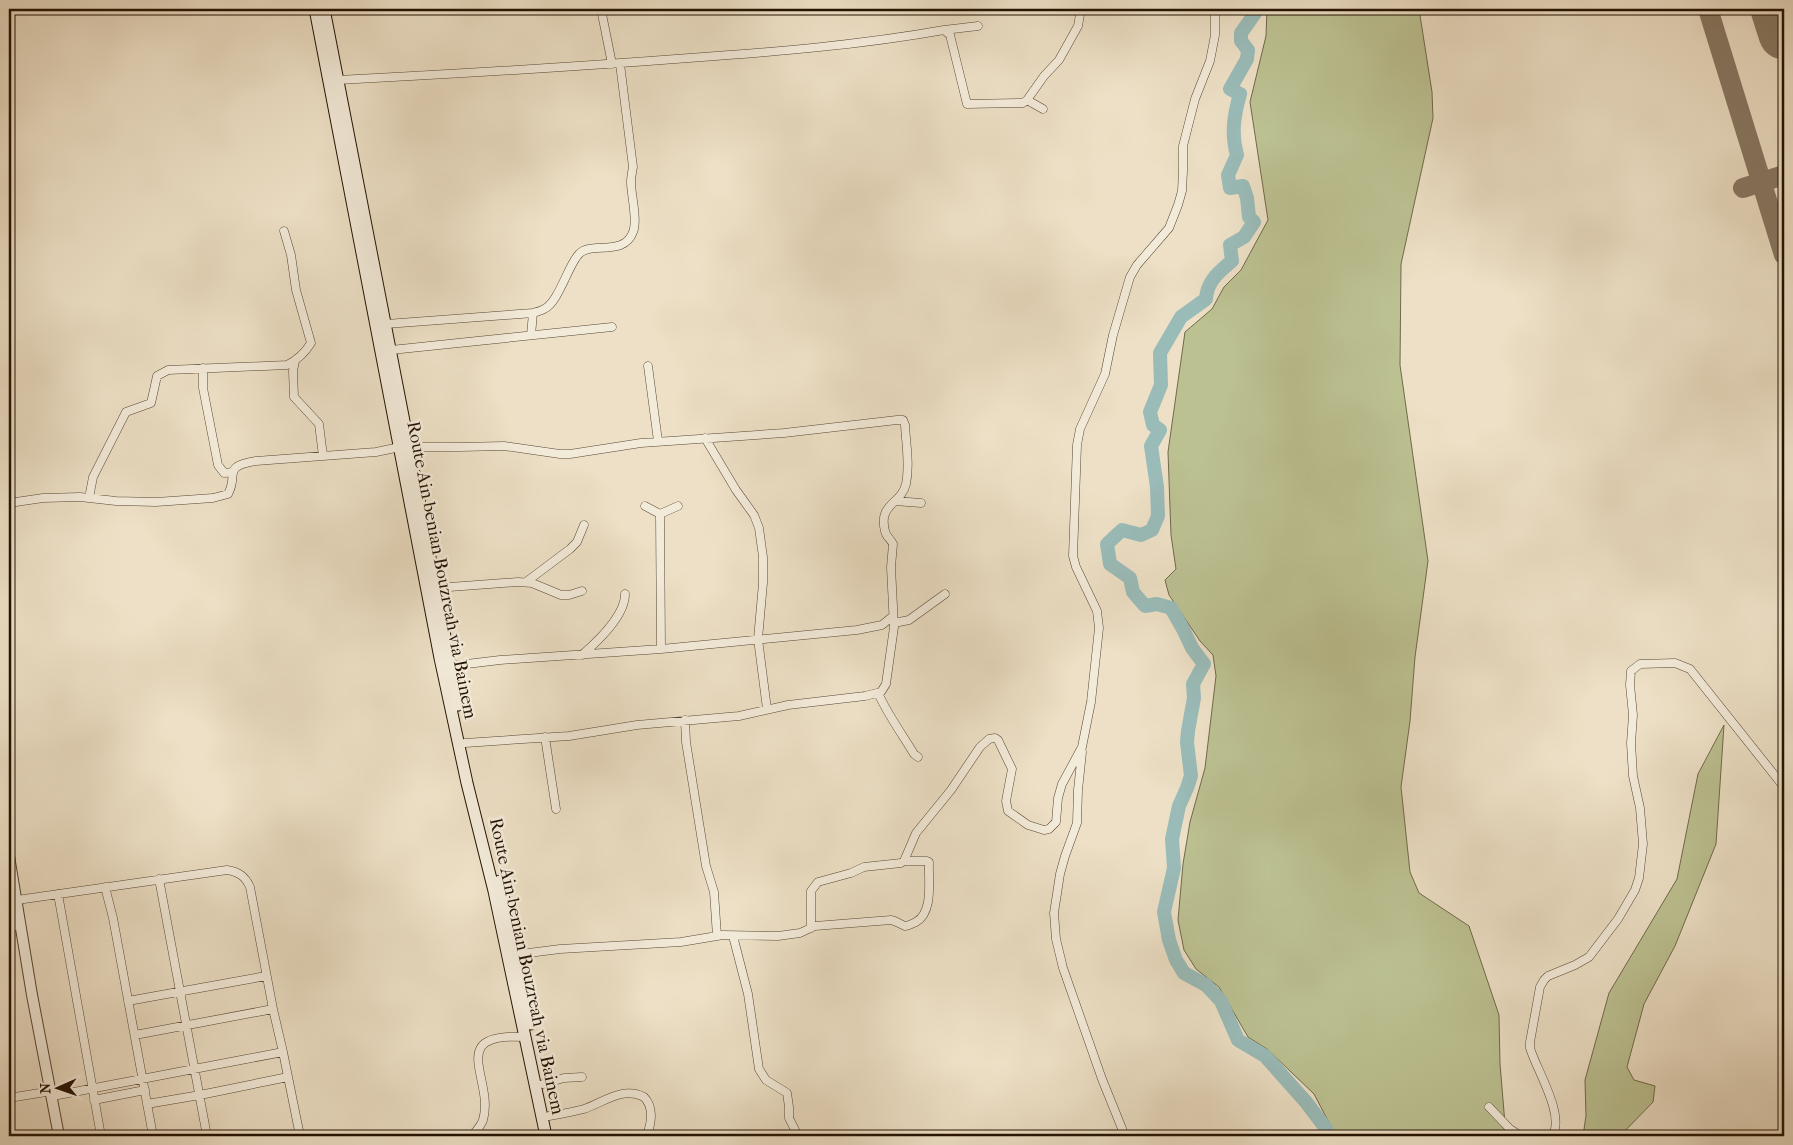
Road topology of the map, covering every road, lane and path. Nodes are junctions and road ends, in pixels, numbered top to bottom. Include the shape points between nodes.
1 (315, 9) edge
2 (324, 9) edge
3 (601, 9) edge
4 (1081, 9) edge
5 (1215, 9) edge
6 (978, 26) dead end
7 (944, 30) junction
8 (616, 64) junction
9 (338, 80) junction
10 (1027, 100) junction
11 (1043, 109) dead end
12 (284, 231) dead end
13 (533, 312) junction
14 (386, 324) junction
15 (612, 327) dead end
16 (532, 335) junction
17 (391, 350) junction
18 (295, 361) junction
19 (648, 366) dead end
20 (202, 368) junction
21 (705, 438) junction
22 (658, 442) junction
23 (405, 447) junction
24 (323, 456) junction
25 (233, 472) junction
26 (89, 498) junction
27 (895, 501) junction
28 (9, 503) edge
29 (921, 503) dead end
30 (645, 506) dead end
31 (678, 506) dead end
32 (660, 514) junction
33 (584, 525) dead end
34 (526, 582) junction
35 (436, 588) junction
36 (582, 591) dead end
37 (625, 594) dead end
38 (945, 594) dead end
39 (894, 619) junction
40 (758, 639) junction
41 (661, 649) junction
42 (582, 655) junction
43 (450, 666) junction
44 (878, 694) junction
45 (767, 709) junction
46 (685, 720) junction
47 (545, 738) junction
48 (465, 744) junction
49 (1082, 748) junction
50 (918, 757) dead end
51 (1784, 787) edge
52 (556, 809) dead end
53 (9, 856) edge
54 (904, 861) junction
55 (159, 880) junction
56 (105, 887) junction
57 (58, 894) junction
58 (17, 900) junction
59 (21, 925) junction
60 (9, 927) edge
61 (811, 928) junction
62 (717, 936) junction
63 (733, 936) junction
64 (512, 955) junction
65 (266, 976) junction
66 (180, 992) junction
67 (128, 1001) junction
68 (272, 1009) junction
69 (187, 1026) junction
70 (135, 1035) junction
71 (526, 1037) junction
72 (283, 1052) junction
73 (196, 1069) junction
74 (288, 1077) junction
75 (582, 1077) dead end
76 (143, 1078) junction
77 (543, 1084) junction
78 (92, 1088) junction
79 (145, 1090) junction
80 (52, 1094) junction
81 (200, 1096) junction
82 (9, 1098) edge
83 (94, 1100) junction
84 (147, 1104) junction
85 (1489, 1107) dead end
86 (549, 1116) junction
87 (59, 1136) edge
88 (101, 1136) edge
89 (153, 1136) edge
90 (207, 1136) edge
91 (300, 1136) edge
92 (472, 1136) edge
93 (546, 1136) edge
94 (553, 1136) edge
95 (646, 1136) edge
96 (798, 1136) edge
97 (1125, 1136) edge
98 (1521, 1136) edge
99 (1552, 1136) edge

1 - 23 main road, Route Ain benian Bouzreah via Bainem
2 - 9 main road, Route Ain benian Bouzreah via Bainem
3 - 8 street
4 - 10 street via 1078,26 1059,60
5 - 49 street via 1210,61 1195,99 1183,146 1182,191 1178,205 1169,228 1130,277 1105,374 1078,437 1073,556 1099,621
6 - 7 street
7 - 8 street via 854,43
7 - 10 street via 950,35 967,104 1023,103
8 - 9 street
8 - 13 street via 634,167 631,180 634,232 619,245 580,252 547,307
9 - 14 main road, Route Ain benian Bouzreah via Bainem
10 - 11 street
12 - 18 street via 311,343
13 - 14 street
13 - 16 street
14 - 17 main road, Route Ain benian Bouzreah via Bainem
15 - 16 street
16 - 17 street
17 - 23 main road, Route Ain benian Bouzreah via Bainem
18 - 20 street via 287,365
18 - 24 street via 294,397 319,424
19 - 22 street
20 - 25 street via 218,465 224,473
20 - 26 street via 168,370 157,376 151,402 126,412 93,477
21 - 22 street
21 - 27 street via 903,420 908,474 902,494
21 - 40 street via 759,528 763,575
22 - 23 street via 560,454 504,446
23 - 24 street
23 - 35 main road, Route Ain benian Bouzreah via Bainem
23 - 64 main road, Route Ain benian Bouzreah via Bainem via 440,658
24 - 25 street via 256,461 236,467
25 - 26 street via 230,491 224,496 156,502
26 - 28 street via 55,497
27 - 29 street
27 - 39 street via 886,510 884,518 886,534 893,544
30 - 32 street
31 - 32 street
32 - 41 street
33 - 34 street via 577,542
34 - 35 street
34 - 36 street via 561,595
35 - 43 main road, Route Ain benian Bouzreah via Bainem
37 - 42 street via 625,604 620,612 596,643
38 - 39 street via 909,620
39 - 40 street via 865,629
39 - 44 street via 886,684
40 - 41 street
40 - 45 street
41 - 42 street
42 - 43 street
43 - 48 main road, Route Ain benian Bouzreah via Bainem
44 - 45 street
44 - 50 street via 889,716
45 - 46 street via 739,716
46 - 47 street
46 - 62 street via 706,866 714,892
47 - 48 street
47 - 52 street
48 - 64 main road, Route Ain benian Bouzreah via Bainem via 499,878
49 - 54 street via 1062,784 1056,822 1044,830 1022,823 1008,812 1006,801 1012,769 998,740 989,739 916,833
49 - 97 street via 1077,824 1060,874 1054,913 1056,939 1063,968
51 - 99 street via 1690,669 1675,663 1640,664 1631,671 1631,743 1643,844 1641,867 1635,890 1627,904 1589,957 1548,976 1540,987 1530,1048 1548,1091 1556,1122
53 - 58 street
54 - 61 street via 864,867 818,882 810,891
54 - 61 street via 929,862 928,906 922,919 904,926 890,920
55 - 56 street
55 - 65 street via 227,870 241,874 250,887
55 - 66 street
56 - 57 street
56 - 67 street
57 - 58 street
57 - 78 street
58 - 59 street
59 - 60 street
59 - 80 street
61 - 63 street via 778,936
62 - 63 street
62 - 64 street via 681,942
63 - 96 street via 750,1003 759,1069 766,1080 787,1093 789,1118
64 - 71 main road, Route Ain benian Bouzreah via Bainem
64 - 77 main road, Route Ain benian Bouzreah via Bainem
65 - 66 street
65 - 68 street
66 - 67 street
66 - 69 street
67 - 70 street
68 - 69 street
68 - 72 street
69 - 70 street
69 - 73 street
70 - 76 street
71 - 92 street via 499,1037 480,1048 478,1059 484,1110 482,1121
71 - 93 main road, Route Ain benian Bouzreah via Bainem
72 - 73 street
72 - 74 street
73 - 76 street
73 - 81 street
74 - 81 street
74 - 91 street
75 - 77 street
76 - 78 street
76 - 79 street
77 - 86 main road, Route Ain benian Bouzreah via Bainem
78 - 80 street
78 - 83 street
79 - 83 street
79 - 84 street
80 - 82 street
80 - 87 street
81 - 84 street
81 - 90 street
83 - 88 street
84 - 89 street
85 - 98 street
86 - 94 main road, Route Ain benian Bouzreah via Bainem
86 - 95 street via 582,1110 607,1098 635,1094 644,1097 651,1109

